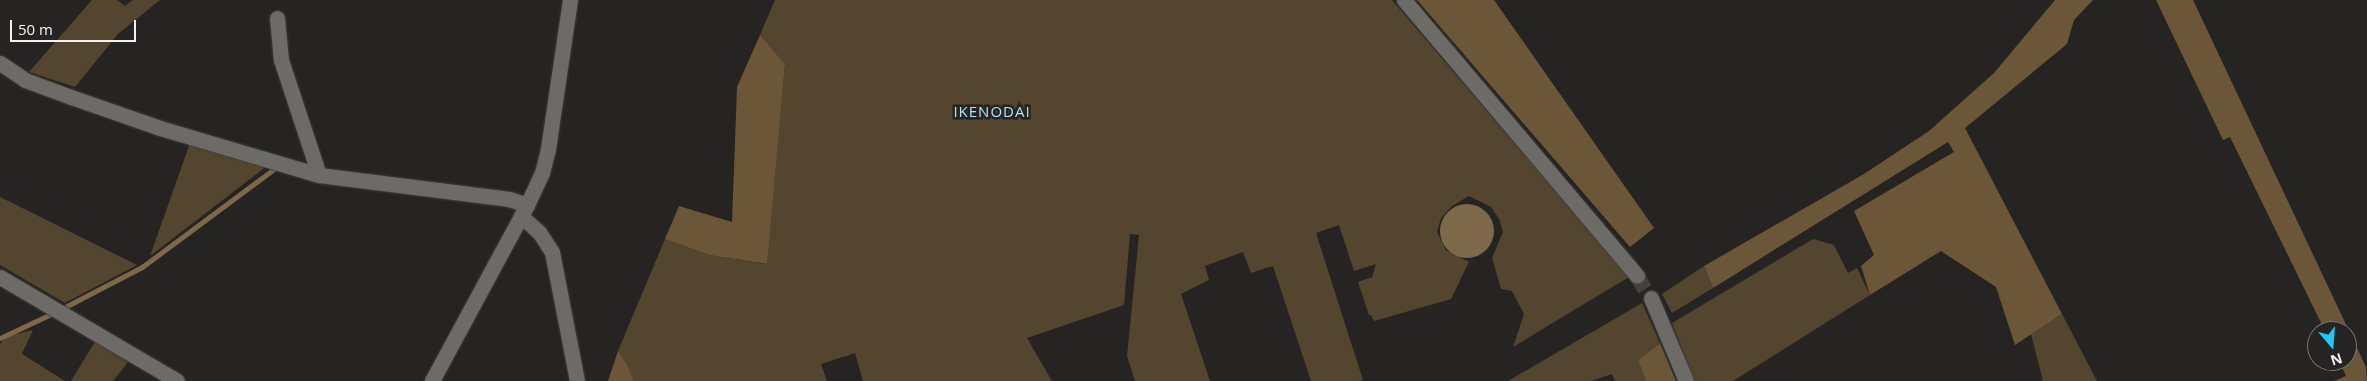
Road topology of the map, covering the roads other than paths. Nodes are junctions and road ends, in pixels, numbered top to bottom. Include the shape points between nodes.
1 (570, 0) edge
2 (1404, 0) edge
3 (277, 18) dead end
4 (0, 63) edge
5 (319, 175) junction
6 (524, 210) junction
7 (1637, 276) tunnel mouth
8 (0, 277) edge
9 (1651, 298) tunnel mouth
10 (177, 381) edge
11 (432, 381) edge
12 (578, 381) edge
13 (1686, 381) edge

1 - 6 street via 554,125 542,173
2 - 7 street
3 - 5 street via 281,60
4 - 5 street via 25,80 71,97 160,128
5 - 6 street via 508,199
6 - 11 street
6 - 12 street via 552,252
8 - 10 street
9 - 13 street

